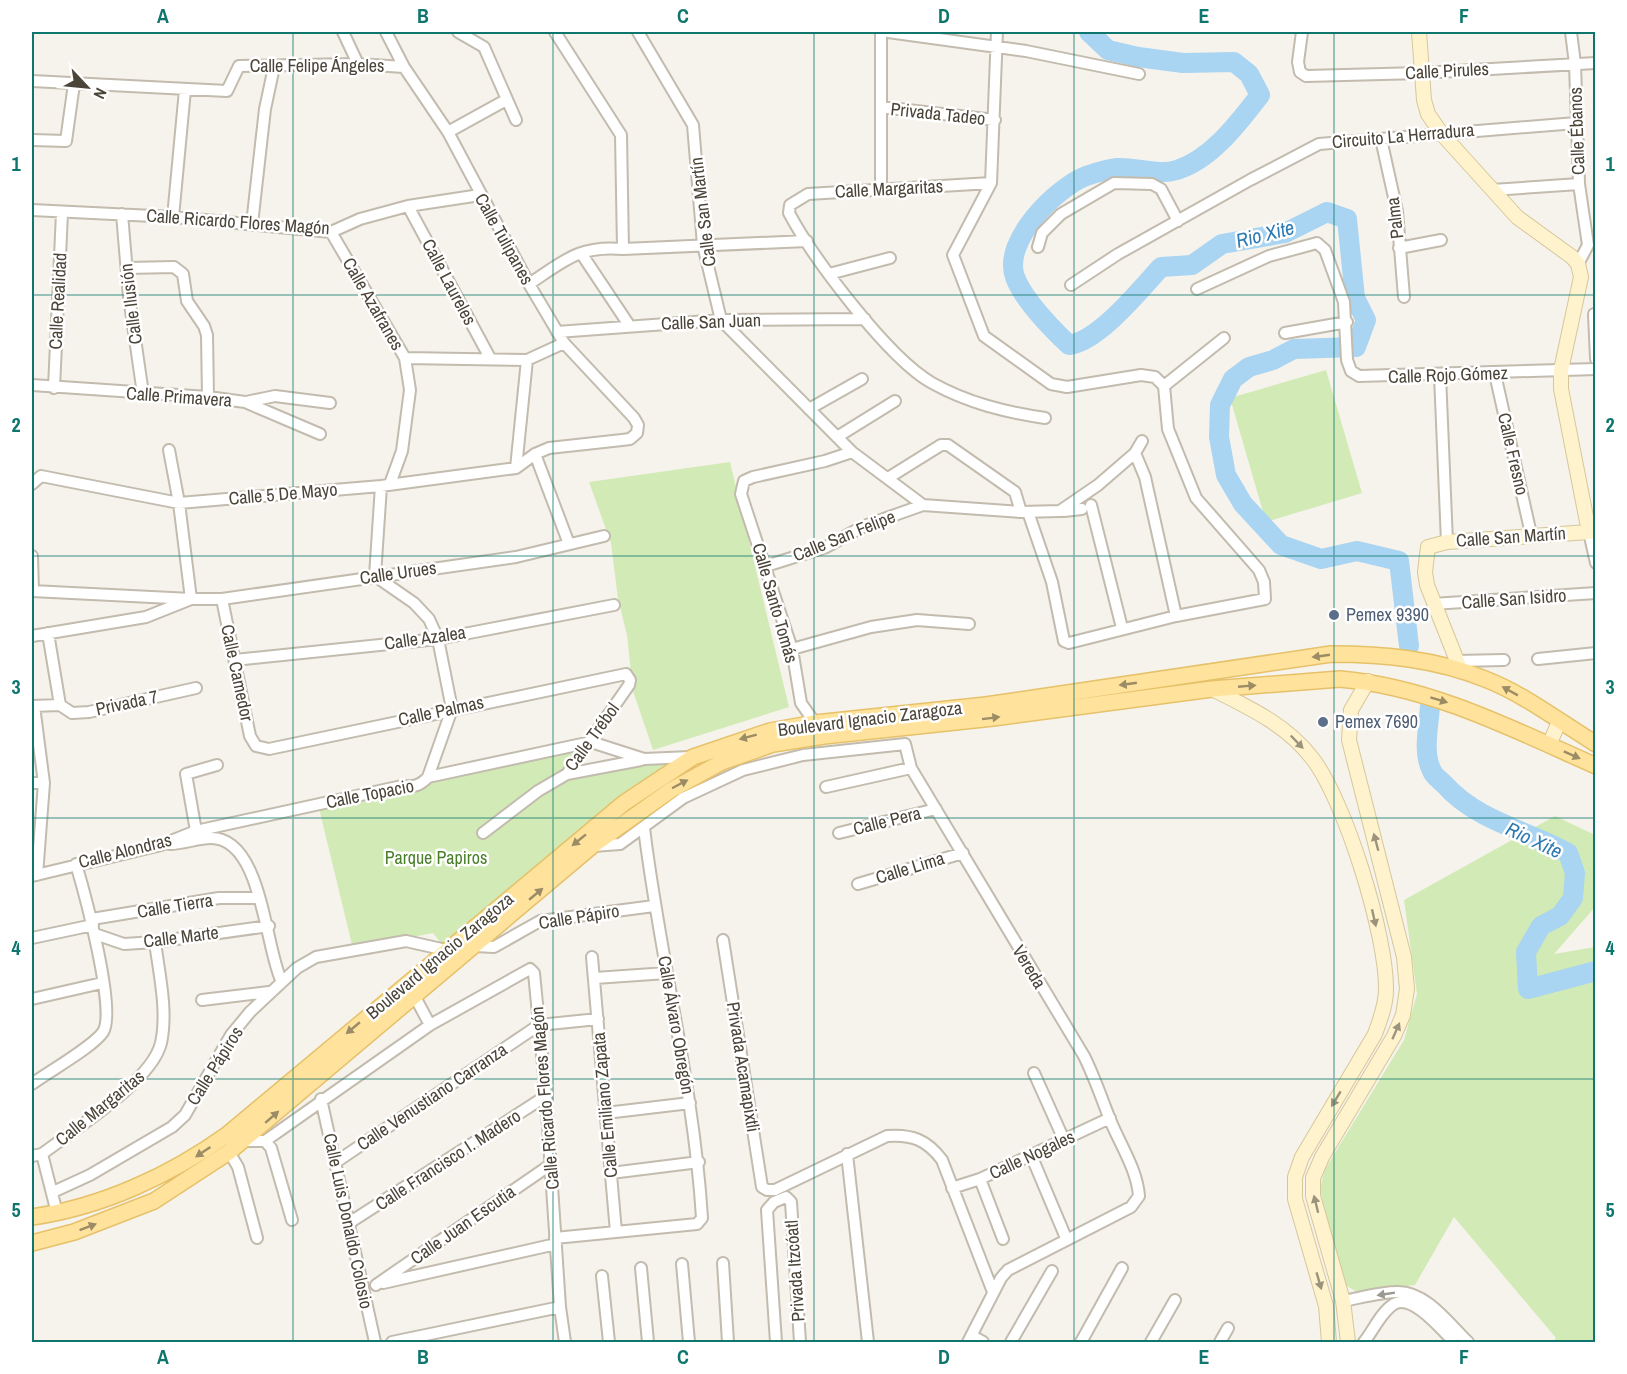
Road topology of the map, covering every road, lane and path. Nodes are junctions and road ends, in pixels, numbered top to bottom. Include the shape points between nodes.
1 (343, 32) edge
2 (386, 32) edge
3 (458, 32) edge
4 (555, 32) edge
5 (638, 32) edge
6 (880, 32) edge
7 (888, 32) edge
8 (997, 32) edge
9 (1302, 32) edge
10 (1419, 32) edge
11 (1571, 32) edge
12 (941, 35) edge
13 (996, 47) junction
14 (1596, 63) edge
15 (358, 64) junction
16 (1575, 64) junction
17 (274, 67) junction
18 (404, 67) junction
19 (1421, 73) junction
20 (1139, 74) dead end
21 (32, 81) edge
22 (74, 84) junction
23 (185, 90) junction
24 (507, 100) junction
25 (881, 107) junction
26 (516, 120) dead end
27 (995, 120) junction
28 (1576, 123) junction
29 (448, 132) junction
30 (1441, 133) junction
31 (1381, 139) junction
32 (32, 140) edge
33 (991, 183) junction
34 (1579, 184) junction
35 (881, 188) junction
36 (1492, 190) junction
37 (480, 195) junction
38 (408, 206) junction
39 (32, 210) edge
40 (62, 213) junction
41 (122, 214) junction
42 (1590, 214) edge
43 (172, 217) junction
44 (1178, 221) junction
45 (252, 224) junction
46 (331, 232) junction
47 (1441, 240) dead end
48 (807, 241) junction
49 (703, 245) junction
50 (1038, 247) dead end
51 (1399, 248) junction
52 (623, 249) junction
53 (581, 253) junction
54 (890, 258) dead end
55 (1578, 264) junction
56 (127, 268) junction
57 (829, 274) junction
58 (529, 284) junction
59 (1071, 285) dead end
60 (1197, 289) dead end
61 (1404, 297) dead end
62 (1594, 315) dead end
63 (865, 319) junction
64 (721, 320) junction
65 (1347, 322) junction
66 (629, 325) junction
67 (557, 332) junction
68 (1285, 333) dead end
69 (1224, 338) dead end
70 (564, 343) junction
71 (405, 358) junction
72 (490, 358) junction
73 (1596, 359) edge
74 (527, 360) junction
75 (1596, 369) edge
76 (1561, 370) junction
77 (1495, 374) junction
78 (1440, 375) junction
79 (862, 379) dead end
80 (32, 385) edge
81 (1164, 386) junction
82 (54, 388) junction
83 (143, 394) junction
84 (208, 397) junction
85 (895, 401) dead end
86 (245, 402) junction
87 (330, 403) dead end
88 (809, 409) junction
89 (1045, 418) dead end
90 (320, 434) dead end
91 (837, 437) junction
92 (1142, 441) dead end
93 (169, 450) dead end
94 (852, 452) junction
95 (1135, 453) junction
96 (535, 454) junction
97 (516, 468) junction
98 (888, 478) junction
99 (32, 484) edge
100 (386, 485) junction
101 (179, 503) junction
102 (923, 505) junction
103 (1060, 511) junction
104 (1024, 512) junction
105 (1592, 532) edge
106 (1531, 534) junction
107 (604, 536) dead end
108 (1447, 542) junction
109 (569, 544) junction
110 (32, 556) edge
111 (1596, 563) edge
112 (766, 566) junction
113 (375, 576) junction
114 (32, 591) edge
115 (1596, 593) edge
116 (222, 598) junction
117 (190, 599) junction
118 (1433, 604) junction
119 (614, 605) dead end
120 (1176, 616) junction
121 (969, 624) dead end
122 (1122, 628) junction
123 (48, 633) junction
124 (32, 636) edge
125 (438, 639) junction
126 (792, 649) junction
127 (1596, 653) edge
128 (1538, 659) dead end
129 (235, 660) junction
130 (1504, 660) dead end
131 (1459, 666) junction
132 (626, 674) joint
133 (1368, 681) junction
134 (196, 688) dead end
135 (1212, 689) junction
136 (60, 705) junction
137 (33, 706) edge
138 (452, 709) junction
139 (1559, 722) junction
140 (816, 723) junction
141 (591, 742) junction
142 (1596, 744) edge
143 (1549, 745) junction
144 (256, 746) joint
145 (693, 757) junction
146 (644, 759) junction
147 (217, 765) dead end
148 (1596, 766) edge
149 (911, 768) junction
150 (567, 774) junction
151 (428, 777) junction
152 (32, 783) edge
153 (44, 783) junction
154 (826, 787) dead end
155 (936, 809) junction
156 (218, 826) joint
157 (644, 828) junction
158 (196, 831) junction
159 (483, 833) dead end
160 (838, 833) dead end
161 (160, 845) junction
162 (592, 846) junction
163 (963, 852) junction
164 (76, 864) junction
165 (34, 875) edge
166 (858, 884) dead end
167 (259, 898) junction
168 (654, 906) junction
169 (93, 926) junction
170 (269, 926) junction
171 (32, 938) edge
172 (723, 940) dead end
173 (155, 942) junction
174 (475, 946) junction
175 (446, 950) junction
176 (592, 957) dead end
177 (667, 973) junction
178 (595, 978) junction
179 (282, 982) junction
180 (102, 983) junction
181 (269, 992) junction
182 (414, 995) junction
183 (32, 999) edge
184 (202, 999) dead end
185 (598, 1019) junction
186 (430, 1025) junction
187 (539, 1025) junction
188 (1034, 1072) dead end
189 (32, 1084) edge
190 (546, 1096) junction
191 (321, 1099) junction
192 (690, 1102) junction
193 (606, 1113) junction
194 (1110, 1118) junction
195 (1064, 1140) junction
196 (244, 1141) junction
197 (265, 1141) junction
198 (229, 1152) junction
199 (847, 1154) junction
200 (37, 1155) edge
201 (1031, 1155) junction
202 (336, 1162) junction
203 (699, 1162) junction
204 (550, 1165) junction
205 (611, 1173) junction
206 (980, 1179) junction
207 (146, 1183) junction
208 (952, 1188) junction
209 (52, 1192) junction
210 (154, 1201) junction
211 (57, 1213) junction
212 (32, 1217) edge
213 (292, 1220) dead end
214 (350, 1223) junction
215 (616, 1232) junction
216 (257, 1238) dead end
217 (1066, 1238) junction
218 (1003, 1239) dead end
219 (556, 1241) junction
220 (32, 1244) edge
221 (723, 1263) dead end
222 (682, 1264) dead end
223 (641, 1268) dead end
224 (1122, 1268) dead end
225 (1052, 1271) dead end
226 (602, 1276) dead end
227 (376, 1285) junction
228 (363, 1288) junction
229 (993, 1292) junction
230 (1175, 1300) dead end
231 (1343, 1301) junction
232 (560, 1307) junction
233 (1228, 1328) dead end
234 (970, 1339) edge
235 (375, 1342) edge
236 (392, 1342) edge
237 (565, 1342) edge
238 (609, 1342) edge
239 (648, 1342) edge
240 (689, 1342) edge
241 (728, 1342) edge
242 (776, 1342) edge
243 (800, 1342) edge
244 (868, 1342) edge
245 (983, 1342) edge
246 (1011, 1342) edge
247 (1081, 1342) edge
248 (1151, 1342) edge
249 (1220, 1342) edge
250 (1329, 1342) edge
251 (1348, 1342) edge
252 (1365, 1342) edge
253 (1454, 1342) edge
254 (1468, 1342) edge

1 - 15 street
2 - 18 street, Calle Tulipanes
3 - 24 street via 484,47
4 - 52 street via 621,135
5 - 49 street, Calle San Martín via 693,126
6 - 25 street
7 - 12 street
8 - 13 street
9 - 19 street, Calle Pirules via 1298,62 1300,72 1306,76
10 - 19 street
11 - 16 street, Calle Ébanos
12 - 13 street
13 - 20 street
13 - 27 street
14 - 16 street, Calle Pirules
15 - 17 street, Calle Felipe Ángeles
15 - 18 street, Calle Felipe Ángeles
16 - 19 street, Calle Pirules
16 - 28 street, Calle Ébanos
17 - 23 street, Calle Felipe Ángeles via 236,68 227,91
17 - 45 street via 265,109
18 - 29 street, Calle Tulipanes
19 - 30 street via 1428,114
21 - 22 street, Calle Felipe Ángeles
22 - 23 street, Calle Felipe Ángeles
22 - 32 street via 66,141
23 - 43 street
24 - 26 street
24 - 29 street
25 - 27 street, Privada Tadeo
25 - 35 street
27 - 33 street
28 - 30 street, Circuito La Herradura
28 - 34 street, Calle Ébanos
29 - 37 street, Calle Tulipanes
30 - 31 street, Circuito La Herradura
30 - 36 street
31 - 44 street, Circuito La Herradura via 1330,141 1307,148
31 - 51 street, Palma via 1397,211
33 - 35 street, Calle Margaritas
33 - 81 street via 953,255 984,336 1051,384 1067,387 1141,375 1155,377
34 - 36 street
34 - 42 street, Calle Ébanos
35 - 48 street, Calle Margaritas via 808,194 790,205 789,213
36 - 55 street via 1517,217
37 - 38 street, Calle Ricardo Flores Magón
37 - 58 street, Calle Tulipanes
38 - 46 street, Calle Ricardo Flores Magón via 360,219
38 - 72 street, Calle Laureles
39 - 40 street, Calle Ricardo Flores Magón
40 - 41 street, Calle Ricardo Flores Magón
40 - 82 street, Calle Realidad
41 - 43 street, Calle Ricardo Flores Magón
41 - 56 street, Calle Ilusión
42 - 55 street, Calle Ébanos via 1588,245
43 - 45 street, Calle Ricardo Flores Magón
44 - 50 street via 1161,189 1152,184 1114,183 1061,214 1042,233
44 - 59 street, Circuito La Herradura
45 - 46 street, Calle Ricardo Flores Magón
46 - 71 street, Calle Azafranes
47 - 51 street
48 - 49 street
48 - 57 street
49 - 52 street
49 - 64 street, Calle San Martín
51 - 61 street, Palma
52 - 53 street via 598,247
53 - 58 street via 573,254
53 - 66 street
54 - 57 street
55 - 76 street via 1580,288
56 - 83 street, Calle Ilusión
56 - 84 street via 174,267 183,274 187,301 207,335
57 - 63 street
58 - 67 street, Calle Tulipanes
60 - 65 street, Calle Rojo Gómez via 1269,256 1317,243 1325,250
62 - 73 street
63 - 64 street, Calle San Juan
63 - 89 street via 930,382 997,411
64 - 66 street, Calle San Juan
64 - 88 street
65 - 68 street
65 - 78 street, Calle Rojo Gómez via 1347,360 1351,371 1359,376
66 - 67 street, Calle San Juan
67 - 70 street, Calle Tulipanes
69 - 81 street
70 - 74 street
70 - 96 street, Calle Tulipanes via 634,417 638,433 630,439 549,448
71 - 72 street
71 - 100 street, Calle Azafranes via 410,390 402,451
72 - 74 street
74 - 97 street
75 - 76 street, Calle Rojo Gómez
76 - 77 street, Calle Rojo Gómez
76 - 105 street via 1561,389
77 - 78 street, Calle Rojo Gómez
77 - 106 street, Calle Fresno
78 - 108 street
79 - 88 street
80 - 82 street, Calle Primavera
81 - 120 street via 1168,429 1193,492 1259,570 1265,599
82 - 83 street, Calle Primavera
83 - 84 street, Calle Primavera
84 - 86 street, Calle Primavera
85 - 91 street
86 - 87 street via 275,396
86 - 90 street, Calle Primavera
88 - 91 street
91 - 94 street
92 - 95 street
93 - 101 street
94 - 98 street
94 - 112 street, Calle Santo Tomás via 744,481 741,494
95 - 103 street
95 - 120 street via 1145,477
96 - 97 street, Calle 5 De Mayo
96 - 109 street
97 - 100 street, Calle 5 De Mayo
98 - 102 street, Calle San Felipe
98 - 104 street via 948,445 1015,492
99 - 101 street, Calle 5 De Mayo via 41,477
100 - 101 street, Calle 5 De Mayo
100 - 113 street, Calle Azafranes
101 - 117 street
102 - 104 street, Calle San Felipe
102 - 112 street, Calle San Felipe via 864,526 826,547
103 - 104 street, Calle San Felipe
103 - 122 street, Calle San Felipe via 1086,507
104 - 122 street via 1052,582 1064,641
105 - 106 street, Calle San Martín
105 - 111 street
106 - 108 street, Calle San Martín
107 - 109 street, Calle Urues
108 - 118 street, Calle San Martín via 1428,547 1425,572
109 - 113 street, Calle Urues via 516,557
110 - 114 street
112 - 126 street, Calle Santo Tomás
113 - 116 street, Calle Urues
113 - 125 street via 414,603 429,619
114 - 117 street, Calle Urues
115 - 118 street, Calle San Isidro
116 - 117 street, Calle Urues
116 - 129 street, Calle Camedor
117 - 123 street, Calle Urues via 146,617
118 - 131 street
119 - 125 street, Calle Azalea
120 - 122 street
121 - 126 street via 906,622 870,627
123 - 124 street, Calle Urues
123 - 136 street
125 - 129 street, Calle Azalea
125 - 138 street
126 - 140 street, Calle Santo Tomás via 801,703
127 - 128 street
129 - 144 street, Calle Camedor via 250,736
130 - 131 street
139 -> 131 main road, Boulevard Ignacio Zaragoza via 1509,690
131 -> 140 main road, Boulevard Ignacio Zaragoza via 1393,656 1331,654 986,705
132 - 138 street, Calle Palmas
132 - 141 street, Calle Trébol via 629,685
135 -> 133 main road, Boulevard Ignacio Zaragoza via 1317,680
133 -> 143 main road, Boulevard Ignacio Zaragoza via 1450,703
231 -> 133 street via 1313,1196 1313,1178 1394,1036 1403,1015 1407,989 1393,907 1349,740 1351,710
134 - 136 street, Privada 7 via 89,712 72,713
162 -> 135 main road, Boulevard Ignacio Zaragoza via 671,789 722,762 773,744
135 -> 250 street via 1262,715 1312,757 1339,809 1363,877 1384,962 1386,992 1375,1034 1302,1156 1295,1177 1296,1199 1326,1306
136 - 137 street, Privada 7
137 - 153 street
138 - 144 street, Calle Palmas via 269,749
138 - 151 street
139 - 142 main road, Boulevard Ignacio Zaragoza
139 - 143 street
140 -> 145 main road, Boulevard Ignacio Zaragoza via 737,740
141 - 146 street
141 - 150 street, Calle Trébol
141 - 151 street, Calle Topacio
143 -> 148 main road, Boulevard Ignacio Zaragoza
145 - 146 street
145 -> 175 main road, Boulevard Ignacio Zaragoza via 624,803
146 - 150 street
147 - 158 street via 186,774
149 - 154 street
149 - 155 street, Vereda
149 - 157 street, Vereda via 904,744 803,755 743,770 683,798
150 - 159 street, Calle Trébol
151 - 156 street, Calle Topacio via 413,787 402,786
152 - 153 street
153 - 165 street
155 - 160 street, Calle Pera
155 - 163 street, Vereda
156 - 158 street, Calle Alondras
157 - 162 street via 617,845
157 - 168 street, Calle Álvaro Obregón
158 - 161 street, Calle Alondras
161 - 164 street, Calle Alondras
161 - 167 street via 212,838 222,841 247,865
174 -> 162 main road, Boulevard Ignacio Zaragoza
163 - 166 street, Calle Lima
163 - 194 street, Vereda via 1084,1056
164 - 165 street, Calle Alondras
164 - 169 street
167 - 169 street, Calle Tierra via 219,898
167 - 170 street
168 - 174 street, Calle Pápiro via 540,921 494,947
168 - 177 street, Calle Álvaro Obregón
169 - 171 street, Calle Tierra
169 - 173 street, Calle Marte via 124,944
169 - 180 street
170 - 173 street, Calle Marte
170 - 179 street via 274,961
172 - 199 street, Privada Acamapixtli via 762,1187 775,1190
173 - 200 street, Calle Margaritas via 163,1027 156,1056 138,1080
174 - 182 main road, Boulevard Ignacio Zaragoza
175 - 179 street, Calle Pápiros via 406,941 340,951 316,957
175 -> 207 main road, Boulevard Ignacio Zaragoza via 228,1134 198,1156
176 - 178 street, Calle Emiliano Zapata
177 - 178 street
177 - 192 street, Calle Álvaro Obregón
178 - 185 street, Calle Emiliano Zapata
179 - 181 street, Calle Pápiros
180 - 183 street
180 - 189 street via 105,1029
181 - 184 street
181 - 209 street, Calle Pápiros via 231,1035 185,1115 172,1127 90,1175
182 - 186 street
196 -> 182 main road, Boulevard Ignacio Zaragoza
185 - 187 street, Calle Venustiano Carranza
185 - 193 street, Calle Emiliano Zapata
186 - 187 street, Calle Ricardo Flores Magón via 530,969 534,973
186 - 191 street, Calle Ricardo Flores Magón
187 - 190 street, Calle Ricardo Flores Magón
187 - 202 street, Calle Venustiano Carranza
188 - 195 street
190 - 204 street, Calle Ricardo Flores Magón
190 - 214 street, Calle Francisco I. Madero
191 - 197 street, Calle Ricardo Flores Magón
191 - 202 street, Calle Luis Donaldo Colosio
192 - 193 street
192 - 203 street, Calle Álvaro Obregón
193 - 205 street, Calle Emiliano Zapata
194 - 195 street, Calle Nogales
194 - 217 street, Vereda via 1138,1183 1139,1196 1131,1207
195 - 201 street, Calle Nogales
196 - 197 street
196 - 198 main road, Boulevard Ignacio Zaragoza
197 - 213 street via 271,1148
198 - 210 main road, Boulevard Ignacio Zaragoza
198 - 216 street via 238,1167
199 - 208 street via 887,1136 905,1134 919,1138 942,1160
199 - 244 street
200 - 209 street
201 - 206 street, Calle Nogales
201 - 217 street
202 - 214 street, Calle Luis Donaldo Colosio
203 - 205 street
203 - 215 street, Calle Álvaro Obregón via 701,1221
204 - 219 street, Calle Ricardo Flores Magón
204 - 227 street, Calle Juan Escutia
205 - 215 street, Calle Emiliano Zapata
206 - 208 street, Calle Nogales
206 - 218 street
207 - 210 street
207 - 211 main road, Boulevard Ignacio Zaragoza
208 - 229 street
209 - 211 street
220 -> 210 main road, Boulevard Ignacio Zaragoza
211 - 212 main road, Boulevard Ignacio Zaragoza
214 - 228 street, Calle Luis Donaldo Colosio
215 - 219 street
217 - 229 street via 1008,1270
219 - 227 street
219 - 232 street, Calle Ricardo Flores Magón
221 - 241 street
222 - 240 street
223 - 239 street
224 - 247 street
225 - 246 street
226 - 238 street
227 - 228 street
228 - 235 street, Calle Luis Donaldo Colosio
229 - 234 street
230 - 248 street
231 - 251 street
254 -> 231 street via 1425,1301 1413,1295 1399,1292
232 - 236 street
232 - 237 street, Calle Ricardo Flores Magón
233 - 249 street
234 - 245 street
242 - 243 street, Privada Itzcóatl via 769,1205 786,1197 790,1199
252 - 253 street via 1387,1310 1395,1303 1407,1302 1418,1307

